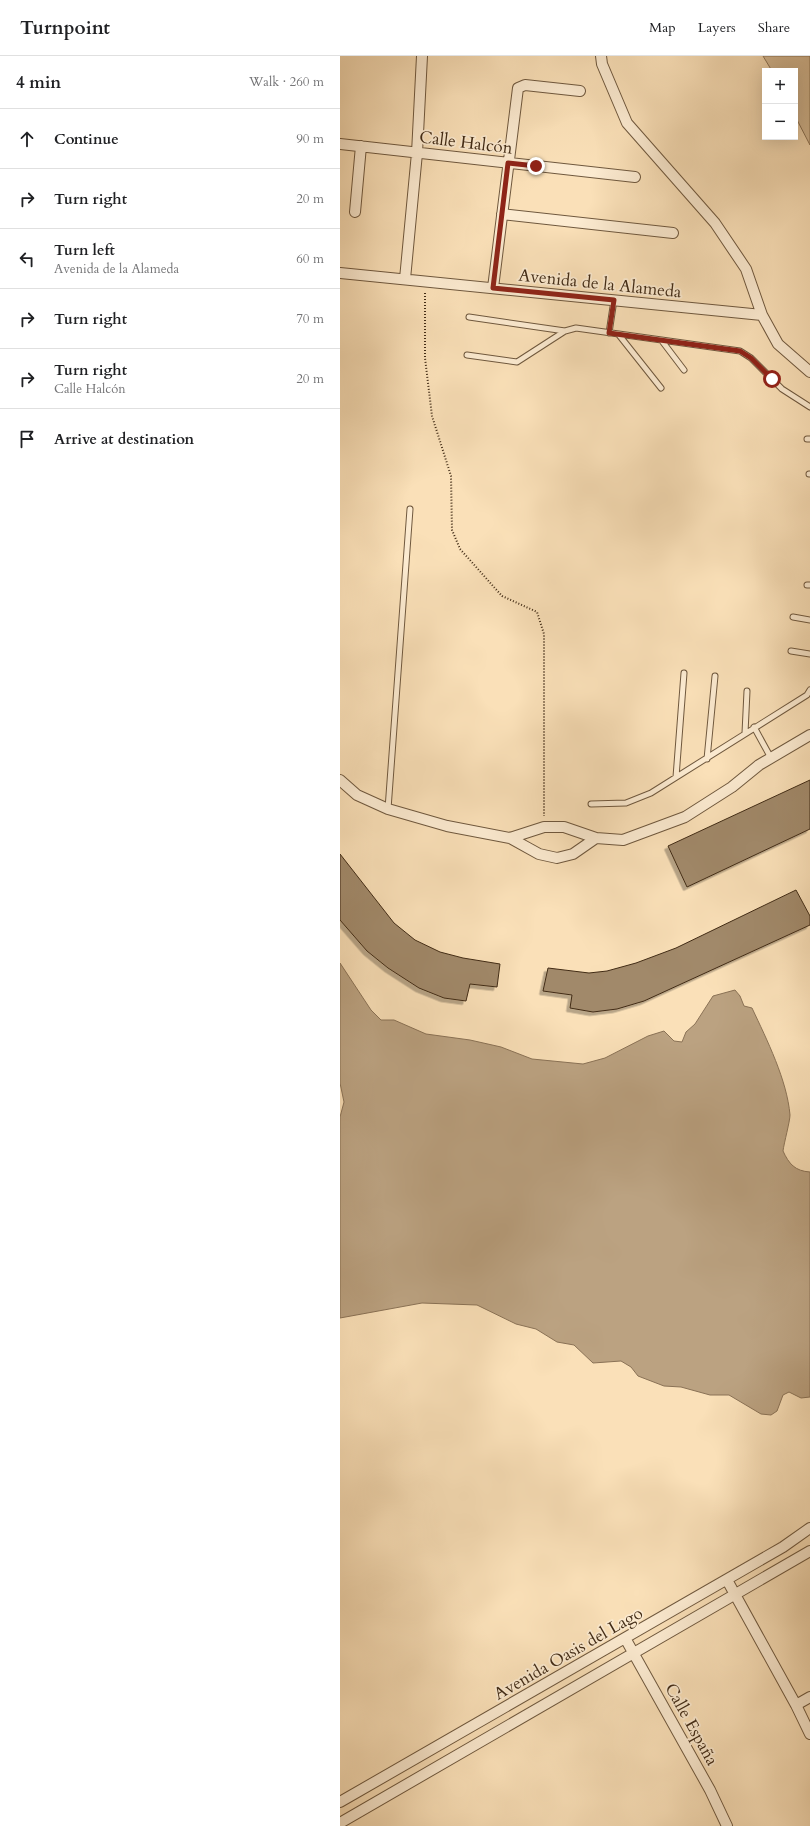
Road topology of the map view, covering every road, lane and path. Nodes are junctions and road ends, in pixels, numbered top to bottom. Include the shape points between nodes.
1 (422, 56) edge
2 (601, 56) edge
3 (580, 91) dead end
4 (340, 144) edge
5 (361, 146) junction
6 (416, 153) junction
7 (508, 163) junction
8 (635, 177) dead end
9 (355, 212) dead end
10 (502, 214) junction
11 (673, 233) dead end
12 (340, 273) edge
13 (405, 279) junction
14 (426, 282) junction
15 (493, 288) junction
16 (614, 300) junction
17 (762, 315) junction
18 (469, 317) dead end
19 (565, 331) junction
20 (609, 333) junction
21 (619, 335) junction
22 (662, 341) junction
23 (467, 355) dead end
24 (684, 370) dead end
25 (810, 372) edge
26 (661, 388) dead end
27 (810, 407) edge
28 (410, 510) dead end
29 (793, 617) dead end
30 (810, 620) edge
31 (791, 651) dead end
32 (810, 654) edge
33 (684, 673) dead end
34 (715, 676) dead end
35 (810, 690) edge
36 (747, 691) dead end
37 (754, 727) junction
38 (745, 733) junction
39 (810, 735) edge
40 (771, 758) junction
41 (707, 759) junction
42 (676, 777) junction
43 (340, 780) edge
44 (591, 804) dead end
45 (388, 809) junction
46 (544, 827) junction
47 (510, 838) junction
48 (596, 838) junction
49 (810, 1528) edge
50 (810, 1550) edge
51 (727, 1580) junction
52 (735, 1595) junction
53 (625, 1638) junction
54 (634, 1653) junction
55 (568, 1671) junction
56 (577, 1686) junction
57 (810, 1697) edge
58 (796, 1705) junction
59 (810, 1734) edge
60 (443, 1743) junction
61 (453, 1758) junction
62 (344, 1799) edge
63 (359, 1812) junction
64 (340, 1823) edge
65 (727, 1826) edge

1 - 6 street
2 - 17 street via 602,64 627,122 715,223 746,269
3 - 7 street via 524,85 518,88
4 - 5 street, Calle Halcón
5 - 6 street, Calle Halcón
5 - 9 street
6 - 7 street, Calle Halcón
6 - 13 street
7 - 8 street, Calle Halcón
7 - 10 street
10 - 11 street
10 - 15 street
12 - 13 street, Avenida de la Alameda
13 - 14 street, Avenida de la Alameda
14 - 15 street, Avenida de la Alameda
14 - 46 path via 424,358 432,416 451,476 452,530 460,549 502,596 537,612 544,634
15 - 16 street, Avenida de la Alameda
16 - 17 street, Avenida de la Alameda
16 - 20 lane
17 - 25 street via 778,344
18 - 19 lane
19 - 20 lane via 576,328
19 - 23 lane via 517,362
20 - 21 lane
21 - 22 lane
21 - 26 lane
22 - 24 lane
22 - 27 lane via 740,351 751,358 782,389
28 - 45 lane
29 - 30 lane
31 - 32 lane
33 - 42 lane
34 - 41 lane
35 - 37 lane via 807,695
36 - 38 lane
37 - 38 lane
37 - 40 lane
38 - 41 lane
39 - 40 street
40 - 48 street via 685,817 623,840
41 - 42 lane
42 - 44 lane via 651,793 626,803
43 - 45 street via 357,795
45 - 47 street via 447,826
46 - 47 street
46 - 48 street via 564,827
47 - 48 street via 539,854 557,858 573,854
49 - 51 street, Avenida Oasis del Lago via 784,1547
50 - 52 street, Avenida Oasis del Lago
51 - 52 street
51 - 53 street, Avenida Oasis del Lago
52 - 54 street, Avenida Oasis del Lago
52 - 58 street
53 - 54 street, Calle España
53 - 55 street, Avenida Oasis del Lago
54 - 56 street, Avenida Oasis del Lago
54 - 65 street, Calle España via 710,1790
55 - 56 street
55 - 60 street, Avenida Oasis del Lago
56 - 61 street, Avenida Oasis del Lago
57 - 58 street
58 - 59 street
60 - 61 street
60 - 62 street, Avenida Oasis del Lago
61 - 63 street, Avenida Oasis del Lago
62 - 63 street
63 - 64 street, Avenida Oasis del Lago

